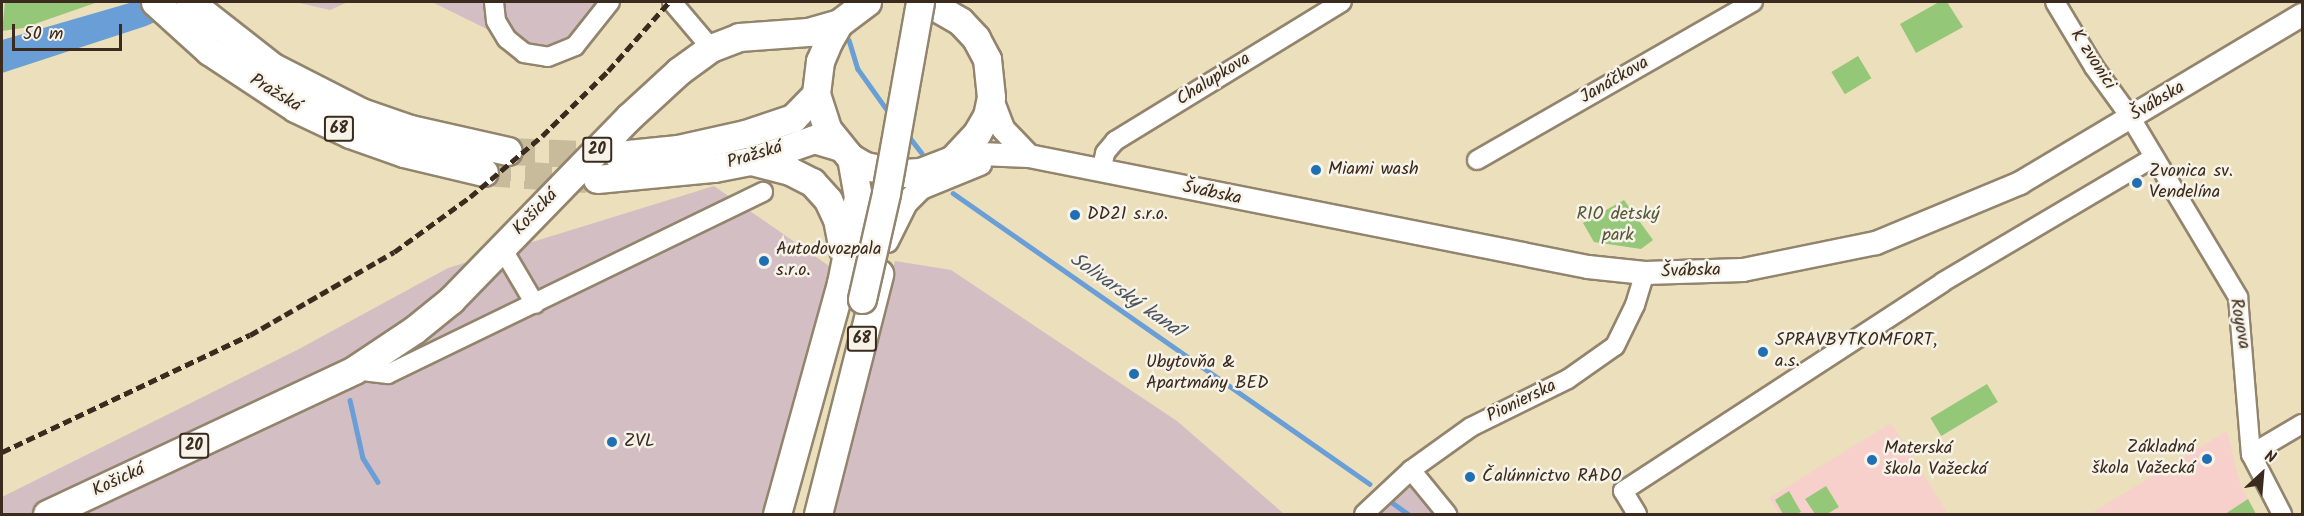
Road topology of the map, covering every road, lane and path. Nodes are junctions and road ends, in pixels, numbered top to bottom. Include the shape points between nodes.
1 (155, 2) edge
2 (190, 2) edge
3 (494, 2) edge
4 (610, 2) edge
5 (672, 2) edge
6 (905, 2) edge
7 (920, 2) edge
8 (927, 2) edge
9 (1342, 2) edge
10 (1753, 2) edge
11 (2055, 2) edge
12 (860, 9) edge
13 (957, 11) edge
14 (2302, 15) edge
15 (775, 33) junction
16 (711, 48) junction
17 (816, 88) junction
18 (991, 96) junction
19 (2131, 118) junction
20 (508, 151) tunnel mouth
21 (845, 152) junction
22 (618, 155) tunnel mouth
23 (1029, 156) junction
24 (2154, 157) junction
25 (952, 160) junction
26 (1476, 160) dead end
27 (751, 161) junction
28 (1101, 171) junction
29 (484, 172) tunnel mouth
30 (920, 172) junction
31 (597, 179) tunnel mouth
32 (763, 192) dead end
33 (887, 241) junction
34 (502, 248) junction
35 (1645, 273) junction
36 (850, 293) junction
37 (535, 304) junction
38 (354, 370) junction
39 (2302, 424) edge
40 (2251, 454) junction
41 (1411, 470) junction
42 (1370, 508) edge
43 (47, 514) edge
44 (777, 514) edge
45 (788, 514) edge
46 (808, 514) edge
47 (818, 514) edge
48 (1447, 514) edge
49 (1637, 514) edge
50 (2282, 514) edge

1 - 29 main road, Pražská / 68 via 209,51 295,108 350,134 404,153
2 - 20 main road, Pražská / 68 via 234,39 309,88 410,129
3 - 4 street via 496,21 507,39 524,52 548,57 575,46
5 - 16 street
6 - 36 main road via 873,190
7 - 36 main road, bridge via 886,193
8 - 13 main road, 68
9 - 28 street, Chalupkova via 1115,141 1105,153
10 - 26 street, Janáčkova
11 - 19 street, K zvonici
12 - 15 main road, Košická / 20 via 808,32
12 - 17 main road via 820,61
13 - 18 main road, 68 via 987,59
14 - 19 street, Švábska
15 - 16 main road, Košická / 20 via 739,37
15 - 17 main road via 791,42 806,59
16 - 34 main road, Košická / 20 via 679,71 629,117
17 - 21 main road, 68 via 820,112
17 - 22 main road, Pražská via 794,117 745,134 696,147
18 - 23 street via 1002,129
18 - 25 main road, 68 via 987,116 977,133
19 - 24 street, Royova
19 - 35 street, Švábska via 2020,183 1876,243 1743,270
21 - 27 main road, Pražská / 68 via 814,139
21 - 30 main road, 68 via 883,171
21 - 36 main road, 68 via 858,197
23 - 25 street, Švábska via 980,154
23 - 28 street, Švábska
23 - 33 street via 972,166 921,188 906,203
24 - 40 street, Royova via 2238,297
24 - 49 street via 1943,282 1623,492
25 - 30 main road, 68
27 - 31 main road, Pražská / 68 via 674,175
27 - 36 main road, 68 via 790,171 812,182 828,200 842,234
28 - 35 street, Švábska via 1576,265
30 - 33 main road, 68 via 898,193
32 - 37 street
33 - 47 main road, 68
34 - 37 street
34 - 38 main road, Košická / 20 via 452,300
35 - 41 street, Pionierska via 1615,346 1568,379 1471,427
36 - 44 main road, 68
36 - 45 main road
36 - 46 main road
37 - 38 street via 388,374
38 - 43 main road, Košická / 20
39 - 40 street
40 - 50 street, Royova
41 - 42 street, Pionierska
41 - 48 street

